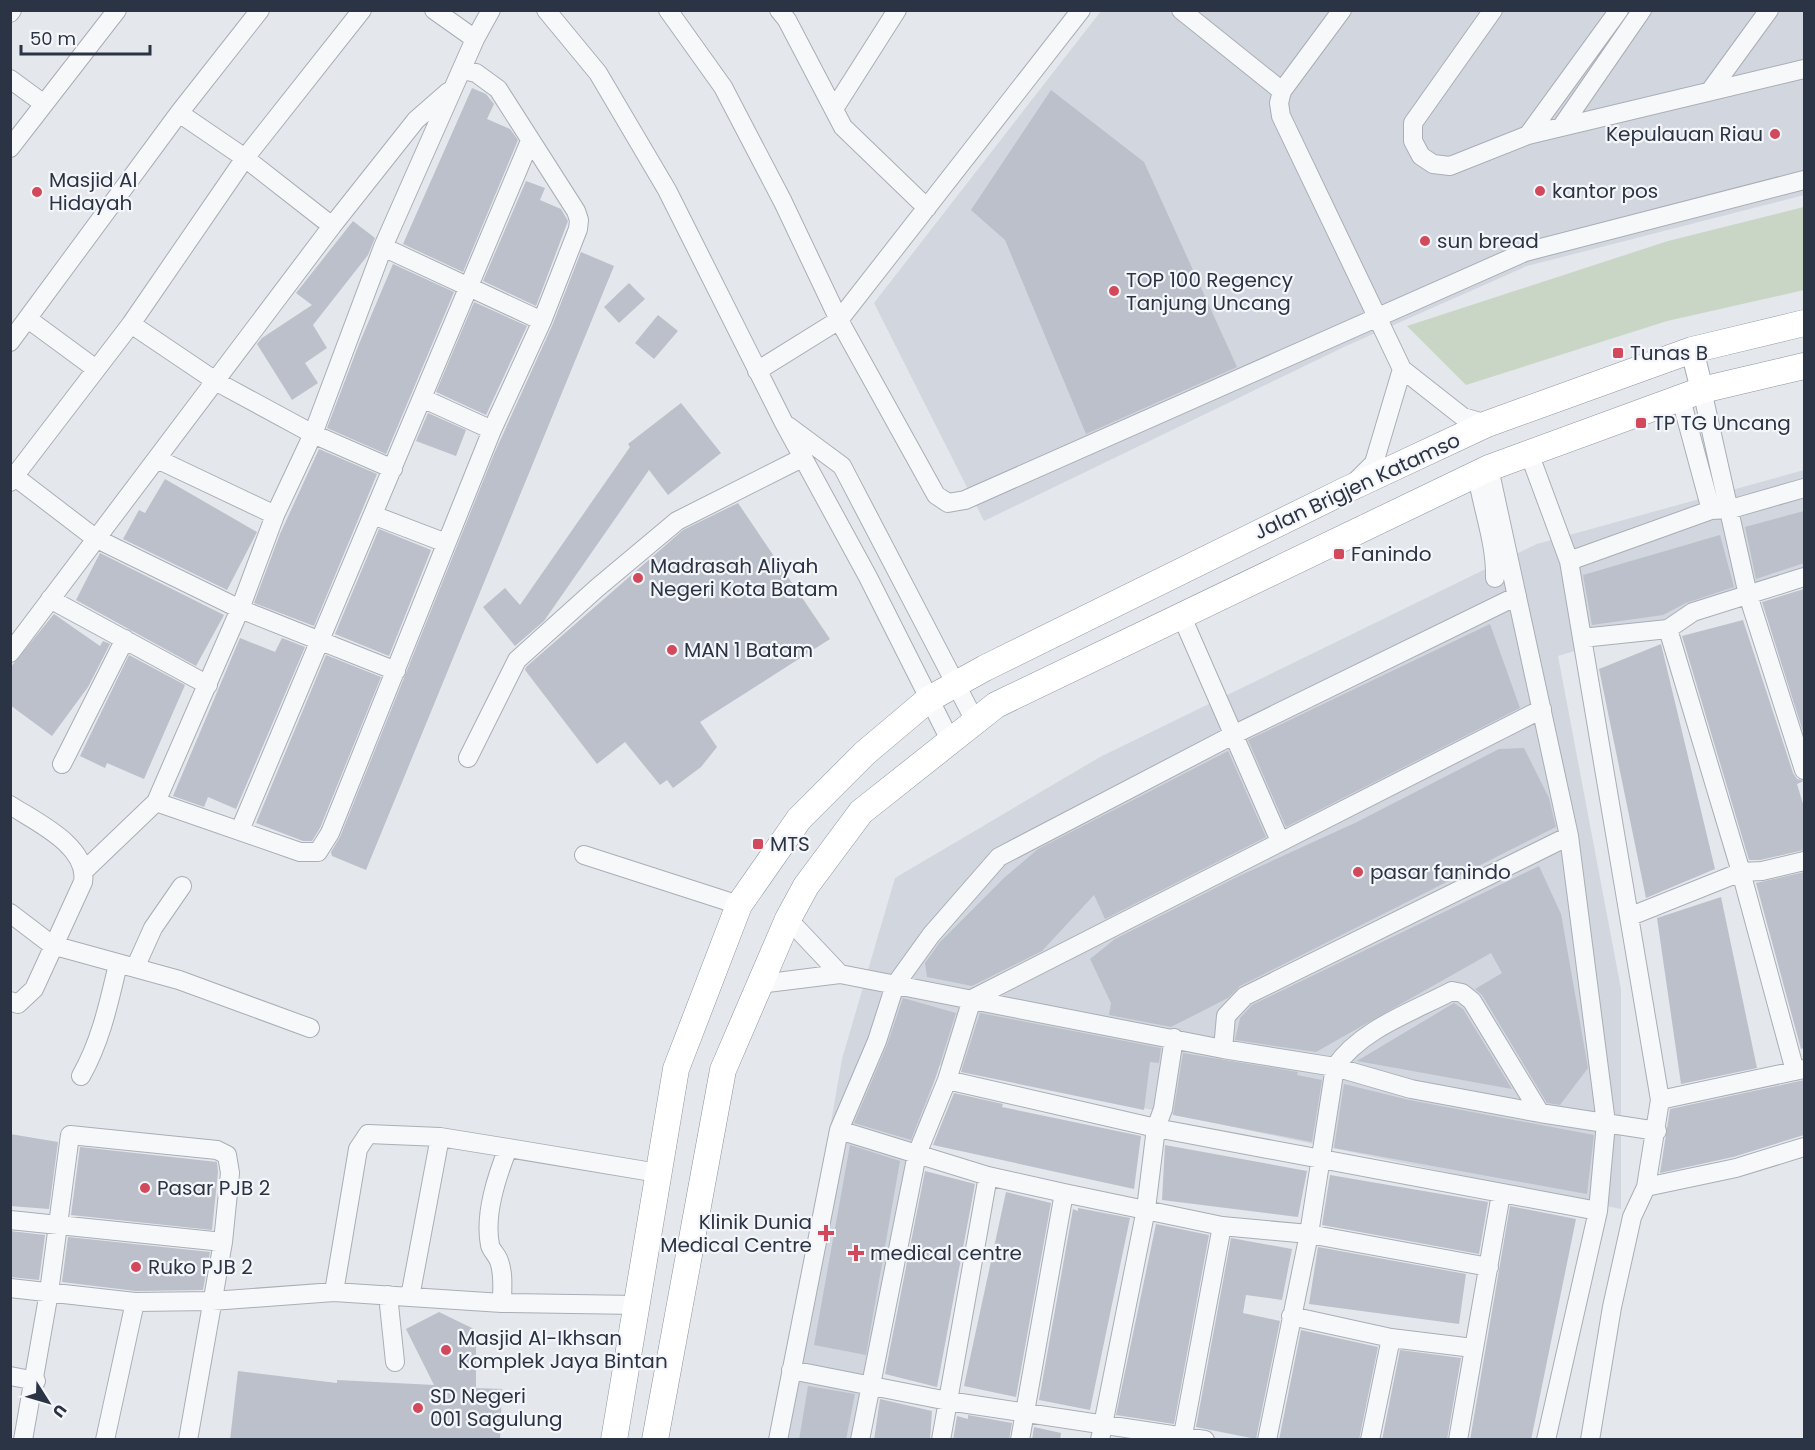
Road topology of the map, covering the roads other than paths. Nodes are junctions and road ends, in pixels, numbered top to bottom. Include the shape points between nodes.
1 (117, 10) edge
2 (260, 10) edge
3 (362, 10) edge
4 (434, 10) edge
5 (491, 10) edge
6 (546, 10) edge
7 (668, 10) edge
8 (897, 10) edge
9 (1081, 10) edge
10 (1181, 10) edge
11 (1342, 10) edge
12 (1493, 10) edge
13 (1619, 10) edge
14 (1642, 10) edge
15 (1769, 10) edge
16 (787, 14) edge
17 (475, 39) junction
18 (463, 69) junction
19 (1804, 69) edge
20 (10, 79) edge
21 (453, 87) junction
22 (1282, 91) junction
23 (1710, 91) junction
24 (44, 104) junction
25 (834, 110) junction
26 (179, 113) junction
27 (1562, 126) junction
28 (1528, 135) junction
29 (530, 141) junction
30 (10, 148) edge
31 (245, 158) junction
32 (1804, 180) edge
33 (927, 208) junction
34 (332, 226) junction
35 (383, 247) junction
36 (470, 288) junction
37 (28, 319) junction
38 (1378, 319) junction
39 (839, 320) junction
40 (542, 321) junction
41 (1804, 323) edge
42 (131, 324) junction
43 (10, 342) edge
44 (1692, 350) junction
45 (1804, 366) edge
46 (96, 369) junction
47 (1402, 369) junction
48 (757, 371) junction
49 (217, 382) junction
50 (1691, 394) junction
51 (423, 399) junction
52 (784, 423) junction
53 (1487, 424) junction
54 (492, 430) junction
55 (313, 434) junction
56 (1529, 453) junction
57 (802, 458) junction
58 (157, 459) junction
59 (393, 469) junction
60 (1483, 471) junction
61 (12, 477) edge
62 (1804, 488) edge
63 (1346, 490) junction
64 (1731, 509) junction
65 (1711, 510) junction
66 (373, 515) junction
67 (275, 516) junction
68 (95, 538) junction
69 (446, 543) junction
70 (1569, 561) junction
71 (1804, 577) edge
72 (1495, 578) dead end
73 (1748, 595) junction
74 (1517, 596) junction
75 (50, 599) junction
76 (240, 609) junction
77 (1182, 617) junction
78 (1668, 629) junction
79 (1582, 638) junction
80 (125, 639) junction
81 (319, 639) junction
82 (10, 653) edge
83 (396, 671) junction
84 (208, 685) junction
85 (955, 685) junction
86 (929, 699) junction
87 (1542, 708) junction
88 (975, 721) junction
89 (1233, 735) junction
90 (950, 740) junction
91 (468, 758) dead end
92 (62, 764) dead end
93 (1804, 770) edge
94 (156, 802) junction
95 (10, 805) edge
96 (240, 830) junction
97 (1569, 836) junction
98 (1280, 841) junction
99 (584, 855) dead end
100 (1804, 861) edge
101 (85, 870) junction
102 (1741, 872) junction
103 (182, 886) dead end
104 (739, 905) junction
105 (10, 913) edge
106 (1631, 916) junction
107 (788, 919) junction
108 (52, 945) junction
109 (127, 966) junction
110 (840, 974) junction
111 (760, 984) junction
112 (895, 985) junction
113 (972, 999) junction
114 (10, 1001) edge
115 (310, 1028) dead end
116 (1174, 1038) junction
117 (1223, 1049) junction
118 (1335, 1067) junction
119 (1800, 1070) edge
120 (81, 1076) dead end
121 (947, 1080) junction
122 (1660, 1100) junction
123 (1540, 1113) junction
124 (1606, 1123) junction
125 (1156, 1128) junction
126 (839, 1130) junction
127 (1657, 1131) junction
128 (440, 1137) junction
129 (1804, 1147) edge
130 (508, 1148) junction
131 (917, 1154) junction
132 (1320, 1157) junction
133 (658, 1173) junction
134 (988, 1176) junction
135 (1646, 1186) junction
136 (1064, 1193) junction
137 (1501, 1194) junction
138 (1146, 1209) junction
139 (1598, 1211) junction
140 (10, 1220) edge
141 (58, 1225) junction
142 (1222, 1226) junction
143 (1309, 1234) junction
144 (223, 1242) junction
145 (1489, 1267) junction
146 (10, 1288) edge
147 (50, 1292) junction
148 (334, 1292) junction
149 (388, 1295) junction
150 (410, 1297) junction
151 (212, 1301) junction
152 (135, 1302) junction
153 (502, 1303) junction
154 (637, 1305) junction
155 (1291, 1316) junction
156 (1390, 1338) junction
157 (1473, 1348) junction
158 (395, 1362) dead end
159 (791, 1370) junction
160 (10, 1376) edge
161 (36, 1381) junction
162 (870, 1385) junction
163 (948, 1401) junction
164 (1025, 1410) junction
165 (1101, 1432) edge
166 (1183, 1435) junction
167 (23, 1440) edge
168 (105, 1440) edge
169 (188, 1440) edge
170 (614, 1440) edge
171 (655, 1440) edge
172 (778, 1440) edge
173 (860, 1440) edge
174 (941, 1440) edge
175 (1020, 1440) edge
176 (1205, 1440) edge
177 (1267, 1440) edge
178 (1370, 1440) edge
179 (1458, 1440) edge
180 (1546, 1440) edge
181 (1590, 1440) edge

1 - 24 street
2 - 26 street
3 - 31 street
4 - 17 street
5 - 17 street
6 - 48 street via 598,73 667,190
7 - 39 street via 723,87
8 - 25 street
9 - 33 street
10 - 22 street
11 - 22 street
12 - 28 street via 1413,123 1413,141 1421,156 1434,164 1450,166
13 - 28 street
14 - 27 street
15 - 23 street
16 - 25 street
17 - 18 street
18 - 21 street
18 - 29 street via 477,73 498,89
19 - 23 street
20 - 24 street
21 - 34 street via 416,120
21 - 35 street
22 - 38 street via 1281,116
23 - 27 street
24 - 30 street
25 - 33 street via 843,127
26 - 31 street
26 - 37 street
27 - 28 street
29 - 36 street
29 - 40 street via 579,220
31 - 34 street
31 - 42 street
32 - 38 street via 1525,252
33 - 39 street
34 - 49 street
35 - 36 street
35 - 55 street
36 - 40 street
36 - 51 street
37 - 43 street
37 - 46 street
38 - 39 street via 965,500 948,503 936,495
38 - 47 street
39 - 48 street
40 - 54 street
41 - 44 highway, Jalan Brigjen Katamso
42 - 46 street
42 - 49 street
44 - 50 main road
44 - 53 highway, Jalan Brigjen Katamso
45 - 50 highway, Jalan Brigjen Katamso
46 - 61 street
47 - 53 street via 1463,417
47 - 63 street via 1374,463
48 - 52 street
49 - 55 street
49 - 58 street
50 - 56 highway, Jalan Brigjen Katamso
50 - 64 street
50 - 65 street via 1690,429
51 - 54 street
51 - 59 street
52 - 57 street
52 - 85 street via 842,466
53 - 63 highway, Jalan Brigjen Katamso
54 - 69 street
55 - 59 street
55 - 67 street
56 - 60 highway, Jalan Brigjen Katamso
56 - 70 street
57 - 86 street
57 - 91 street via 677,521 597,588 513,666
58 - 67 street
58 - 68 street
59 - 66 street
60 - 72 street via 1481,500 1496,559
60 - 74 street
60 - 77 highway, Jalan Brigjen Katamso
61 - 68 street
62 - 64 street
63 - 85 highway, Jalan Brigjen Katamso
64 - 65 street
64 - 73 street
65 - 70 street
66 - 69 street
66 - 81 street
67 - 76 street
68 - 75 street
68 - 76 street
69 - 83 street
70 - 79 street
71 - 73 street
73 - 78 street via 1693,612
73 - 93 street
74 - 87 street
74 - 89 street
75 - 80 street
75 - 82 street
76 - 81 street
76 - 84 street
77 - 88 highway, Jalan Brigjen Katamso via 996,705
77 - 89 street
78 - 79 street
78 - 102 street
79 - 106 street
80 - 84 street
80 - 92 street
81 - 83 street
81 - 96 street
83 - 96 street via 330,833 318,852 300,852
84 - 94 street
85 - 86 highway, Jalan Brigjen Katamso
85 - 88 street
86 - 90 street
86 - 104 highway, Jalan Brigjen Katamso via 866,753 799,819
87 - 97 street
87 - 98 street
88 - 90 highway, Jalan Brigjen Katamso
89 - 98 street
89 - 112 street via 999,858 931,935
90 - 107 highway, Jalan Brigjen Katamso via 861,812 806,885
94 - 96 street
94 - 101 street
95 - 101 street via 61,840
97 - 117 street via 1245,996 1226,1016
97 - 124 street
98 - 113 street
99 - 104 street
100 - 102 street
101 - 108 street via 83,882
102 - 106 street
102 - 119 street
103 - 109 street
104 - 133 highway, Jalan Brigjen Katamso via 676,1069
105 - 108 street
106 - 122 street
107 - 110 street
107 - 111 highway, Jalan Brigjen Katamso
108 - 109 street
108 - 114 street via 27,999 18,1004
109 - 115 street via 195,985
109 - 120 street
110 - 111 street
110 - 112 street
111 - 171 highway, Jalan Brigjen Katamso via 723,1070
112 - 113 street
112 - 126 street via 877,1041
113 - 116 street
113 - 121 street
116 - 117 street
116 - 125 street via 1163,1109
117 - 118 street
118 - 123 street via 1411,1089
118 - 123 street via 1345,1052 1363,1038 1452,991 1462,993 1472,1001
118 - 132 street
119 - 122 street
121 - 125 street
121 - 131 street
122 - 127 street
123 - 124 street
124 - 127 street
124 - 139 street
125 - 132 street
125 - 138 street
126 - 131 street
126 - 159 street
127 - 135 street
128 - 130 street
128 - 148 street via 368,1134 362,1139
128 - 150 street
129 - 135 street via 1736,1168
130 - 133 street
130 - 153 street via 498,1172 490,1217 490,1246 499,1258 502,1273
131 - 134 street
131 - 162 street
132 - 137 street
132 - 143 street
133 - 154 highway, Jalan Brigjen Katamso
134 - 136 street
134 - 163 street
135 - 181 street via 1627,1238 1597,1384
136 - 138 street
136 - 164 street
137 - 139 street
137 - 145 street
138 - 142 street
138 - 165 street
139 - 180 street
140 - 141 street
141 - 144 street
141 - 144 street via 70,1135 217,1149 227,1155 230,1173
141 - 147 street
142 - 143 street
142 - 166 street
143 - 145 street
143 - 155 street
144 - 151 street
145 - 157 street
146 - 147 street
147 - 152 street
147 - 161 street
148 - 149 street
148 - 151 street
149 - 150 street
149 - 158 street
150 - 153 street
151 - 152 street
151 - 169 street
152 - 168 street
153 - 154 street
154 - 170 highway, Jalan Brigjen Katamso
155 - 156 street
155 - 177 street
156 - 157 street
156 - 178 street
157 - 179 street
159 - 162 street
159 - 172 street
160 - 161 street
161 - 167 street
162 - 163 street
162 - 173 street
163 - 164 street
163 - 174 street
164 - 165 street
164 - 175 street
165 - 166 street
166 - 176 street

